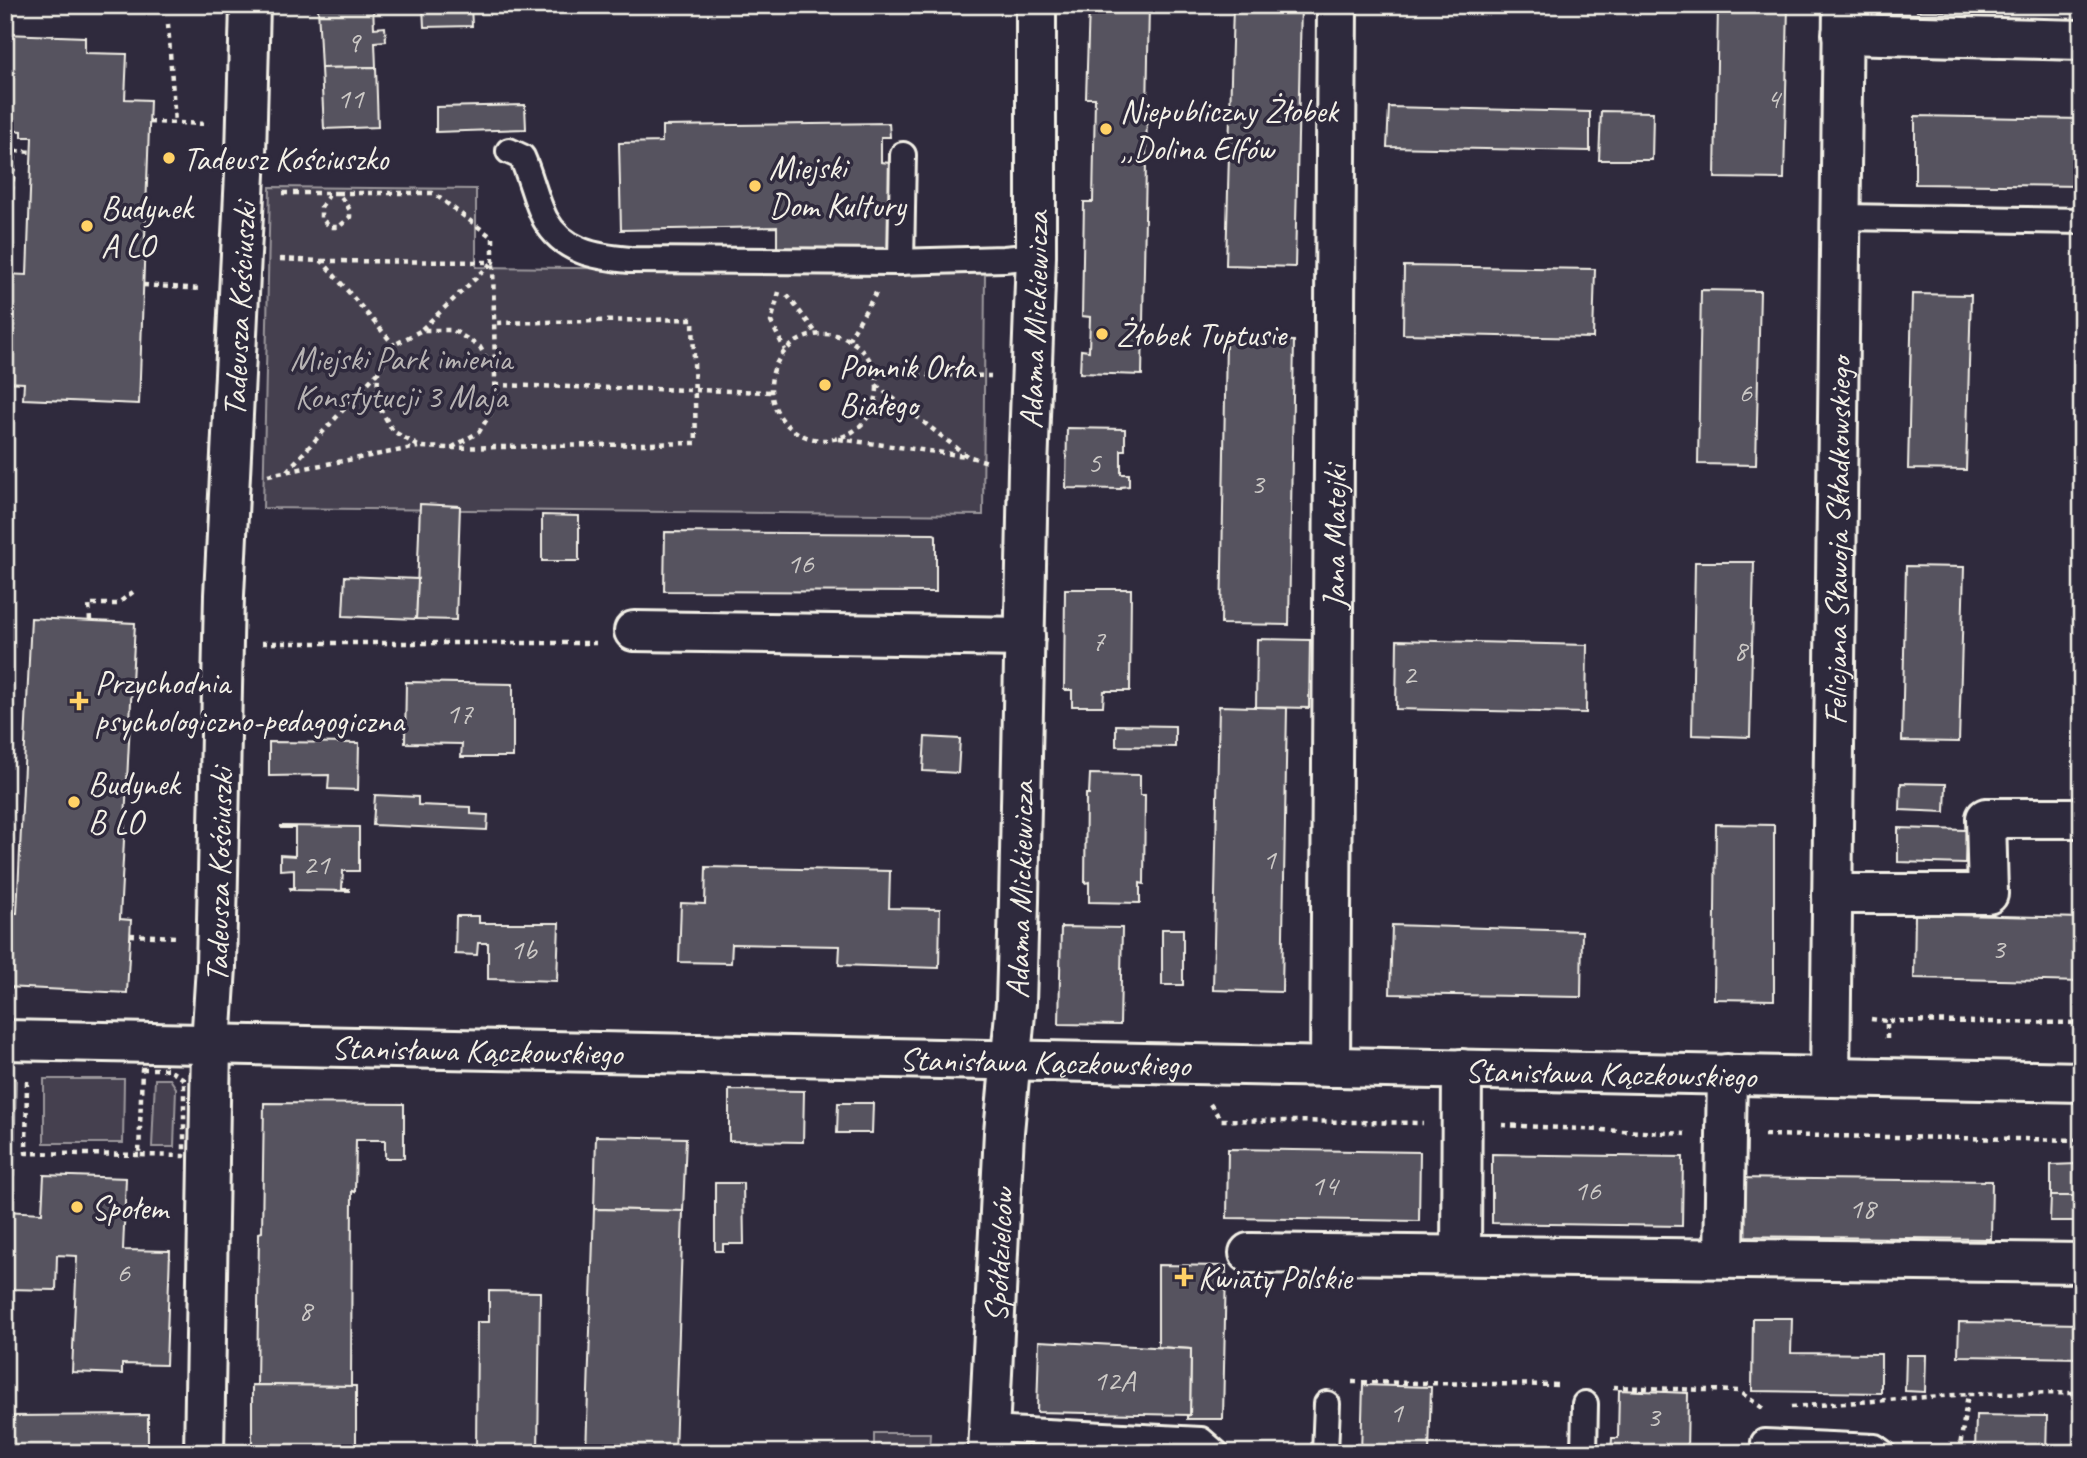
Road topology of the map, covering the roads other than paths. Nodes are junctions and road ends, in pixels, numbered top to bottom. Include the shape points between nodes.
1 (250, 5) edge
2 (1036, 5) edge
3 (1338, 5) edge
4 (1842, 19) edge
5 (2082, 40) edge
6 (509, 150) dead end
7 (903, 155) dead end
8 (1840, 217) junction
9 (2082, 221) edge
10 (1036, 256) junction
11 (898, 262) junction
12 (637, 631) road end
13 (1025, 637) junction
14 (2082, 818) edge
15 (1832, 894) junction
16 (5, 1040) edge
17 (211, 1044) junction
18 (1012, 1059) junction
19 (1331, 1067) junction
20 (1462, 1069) junction
21 (1727, 1074) junction
22 (1830, 1077) junction
23 (2082, 1082) edge
24 (1250, 1253) dead end
25 (1461, 1255) junction
26 (1724, 1258) junction
27 (2082, 1263) edge
28 (1586, 1395) road end
29 (1327, 1404) road end
30 (989, 1441) edge
31 (1764, 1443) road end
32 (204, 1453) edge
33 (1216, 1453) edge
34 (1325, 1453) edge
35 (1584, 1453) edge
36 (1883, 1453) edge

1 - 17 street, Tadeusza Kościuszki via 224,595
2 - 10 street, Adama Mickiewicza
3 - 19 street, Jana Matejki
4 - 5 street
4 - 8 street, Felicjana Sławoja Składkowskiego
6 - 11 lane via 522,157 546,220 579,252 630,260
7 - 11 lane
8 - 9 lane
8 - 15 street, Felicjana Sławoja Składkowskiego
10 - 11 lane
10 - 13 street, Adama Mickiewicza
12 - 13 street
13 - 18 street, Adama Mickiewicza
14 - 15 street via 1986,818 1988,894
15 - 22 street, Felicjana Sławoja Składkowskiego
16 - 17 street, Stanisława Kączkowskiego
17 - 18 street, Stanisława Kączkowskiego
17 - 32 street, Tadeusza Kościuszki
18 - 19 street, Stanisława Kączkowskiego
18 - 30 street, Spółdzielców via 1003,1132
19 - 20 street, Stanisława Kączkowskiego
20 - 21 street, Stanisława Kączkowskiego
20 - 25 street
21 - 22 street, Stanisława Kączkowskiego
21 - 26 street
22 - 23 street, Stanisława Kączkowskiego
24 - 25 street
25 - 26 street
26 - 27 street
28 - 35 lane
29 - 34 lane
30 - 33 lane via 1201,1440
31 - 36 lane via 1875,1447

